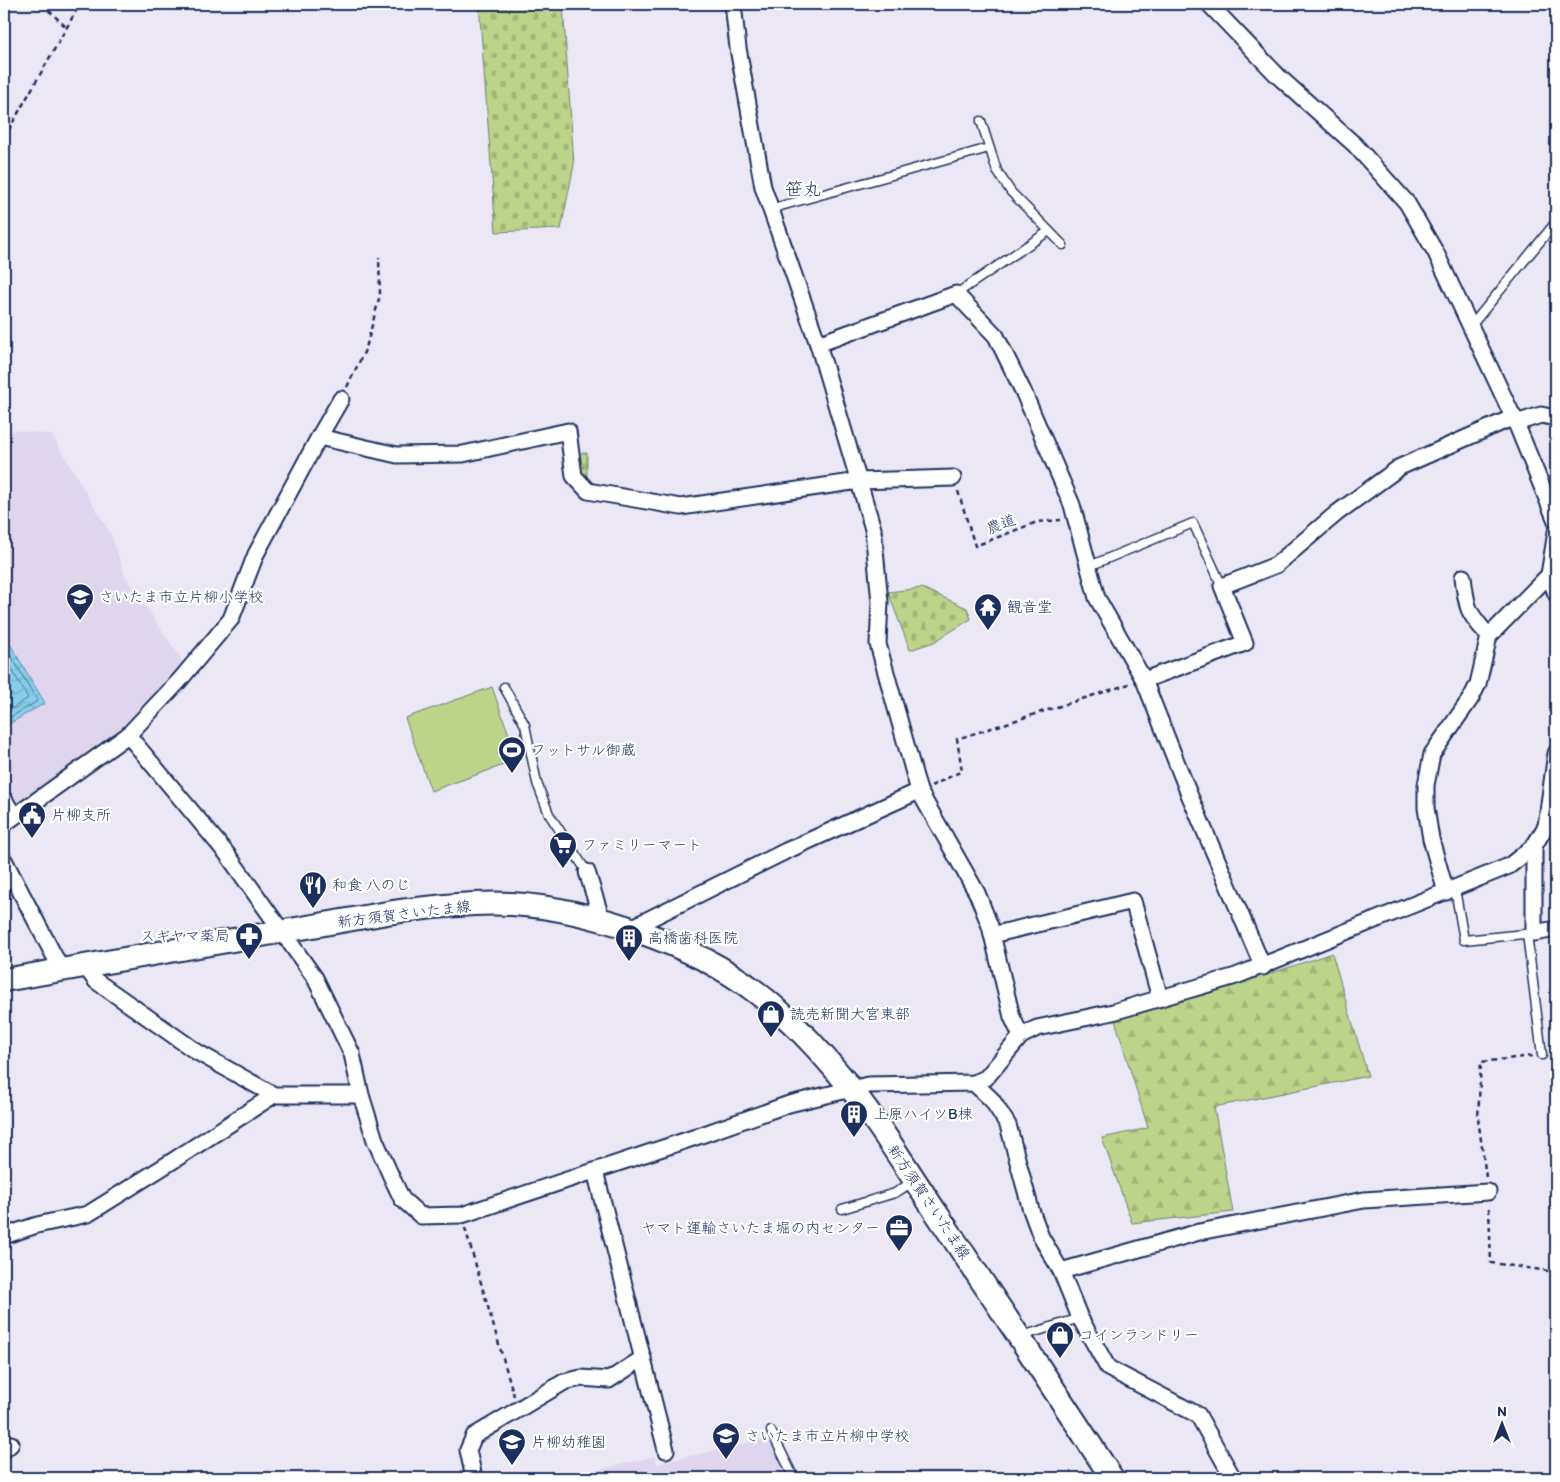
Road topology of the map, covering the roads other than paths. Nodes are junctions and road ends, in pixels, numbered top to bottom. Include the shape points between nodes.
1 (733, 4) edge
2 (1209, 4) edge
3 (980, 121) dead end
4 (988, 148) junction
5 (770, 209) junction
6 (1556, 222) edge
7 (1049, 232) junction
8 (1063, 245) dead end
9 (956, 294) junction
10 (1471, 326) junction
11 (818, 344) junction
12 (341, 399) road end
13 (1556, 418) edge
14 (1515, 420) junction
15 (319, 437) junction
16 (953, 478) road end
17 (859, 481) junction
18 (1556, 521) edge
19 (1556, 532) edge
20 (1087, 567) junction
21 (1549, 575) junction
22 (1463, 577) dead end
23 (1222, 586) junction
24 (1556, 594) edge
25 (1489, 636) junction
26 (1144, 680) junction
27 (504, 687) dead end
28 (128, 735) junction
29 (1556, 753) edge
30 (919, 791) junction
31 (4, 799) edge
32 (9, 820) edge
33 (1534, 846) junction
34 (4, 860) edge
35 (587, 872) joint
36 (1450, 891) junction
37 (602, 920) junction
38 (630, 928) junction
39 (1556, 929) edge
40 (283, 931) junction
41 (1530, 933) junction
42 (992, 935) junction
43 (84, 965) junction
44 (1263, 967) junction
45 (61, 969) junction
46 (4, 980) edge
47 (1160, 998) junction
48 (1021, 1036) junction
49 (1542, 1055) road end
50 (974, 1083) junction
51 (852, 1089) junction
52 (274, 1095) junction
53 (361, 1095) junction
54 (595, 1171) junction
55 (915, 1180) junction
56 (1488, 1192) road end
57 (842, 1210) dead end
58 (4, 1236) edge
59 (1061, 1271) junction
60 (1080, 1318) junction
61 (1020, 1337) junction
62 (643, 1358) junction
63 (771, 1431) dead end
64 (666, 1450) dead end
65 (474, 1478) edge
66 (794, 1478) edge
67 (1112, 1478) edge
68 (1233, 1478) edge

1 - 5 street via 763,187
2 - 10 street via 1278,76 1354,145 1407,203 1436,253
3 - 4 lane
4 - 5 lane
4 - 7 lane via 997,171 1011,192
5 - 11 street
6 - 10 lane
7 - 8 lane
7 - 9 lane
9 - 11 street
9 - 20 street via 996,336 1023,391 1072,505
10 - 14 street
11 - 17 street
12 - 15 street
13 - 14 street via 1541,415
14 - 18 street
14 - 23 street via 1400,467 1337,513 1276,565
15 - 17 street via 397,455 463,454 568,430 574,476 588,491 681,507
15 - 28 street via 256,554 232,620
16 - 17 street
17 - 30 street via 873,529 880,602 878,644
19 - 21 street
20 - 23 lane via 1193,523
20 - 26 street via 1096,598
21 - 24 street
21 - 25 street
22 - 25 street via 1467,607
23 - 26 street via 1246,643
25 - 36 street via 1478,684 1432,754 1426,785 1431,839
26 - 44 street
27 - 35 lane via 525,725 537,783 549,814
28 - 32 street
28 - 40 street via 227,854
29 - 33 street via 1546,826
30 - 38 street
30 - 42 street via 977,893
31 - 32 street
33 - 36 street via 1509,866
33 - 41 street
34 - 45 street
35 - 37 street
36 - 41 lane via 1464,940
36 - 44 street
37 - 38 main road, 新方須賀さいたま線
37 - 40 main road, 新方須賀さいたま線 via 543,907 473,904 393,912
38 - 51 main road, 新方須賀さいたま線 via 696,956 756,992 811,1042
39 - 41 street
40 - 43 main road, 新方須賀さいたま線
40 - 53 street via 316,978 332,1011 352,1054
41 - 49 lane
42 - 47 street via 1133,901
42 - 48 street via 1012,1017
43 - 45 main road, 新方須賀さいたま線
43 - 52 street via 96,981 197,1052
44 - 47 street
45 - 46 main road, 新方須賀さいたま線
47 - 48 street via 1037,1028
48 - 50 street via 986,1078
50 - 51 street via 868,1085
50 - 59 street via 992,1100 1008,1125 1031,1210 1041,1237
51 - 54 street via 789,1104
51 - 55 main road, 新方須賀さいたま線
52 - 53 street
52 - 58 street via 88,1214
53 - 54 street via 376,1140 402,1199 421,1216 462,1215
54 - 62 street
55 - 57 lane via 896,1193
55 - 61 main road, 新方須賀さいたま線
56 - 59 street via 1364,1200 1199,1232
59 - 60 street
60 - 61 lane
60 - 68 street via 1108,1368 1198,1415
61 - 67 main road, 新方須賀さいたま線
62 - 64 street
62 - 65 street via 609,1380 581,1378 564,1382 474,1436 468,1450
63 - 66 lane

